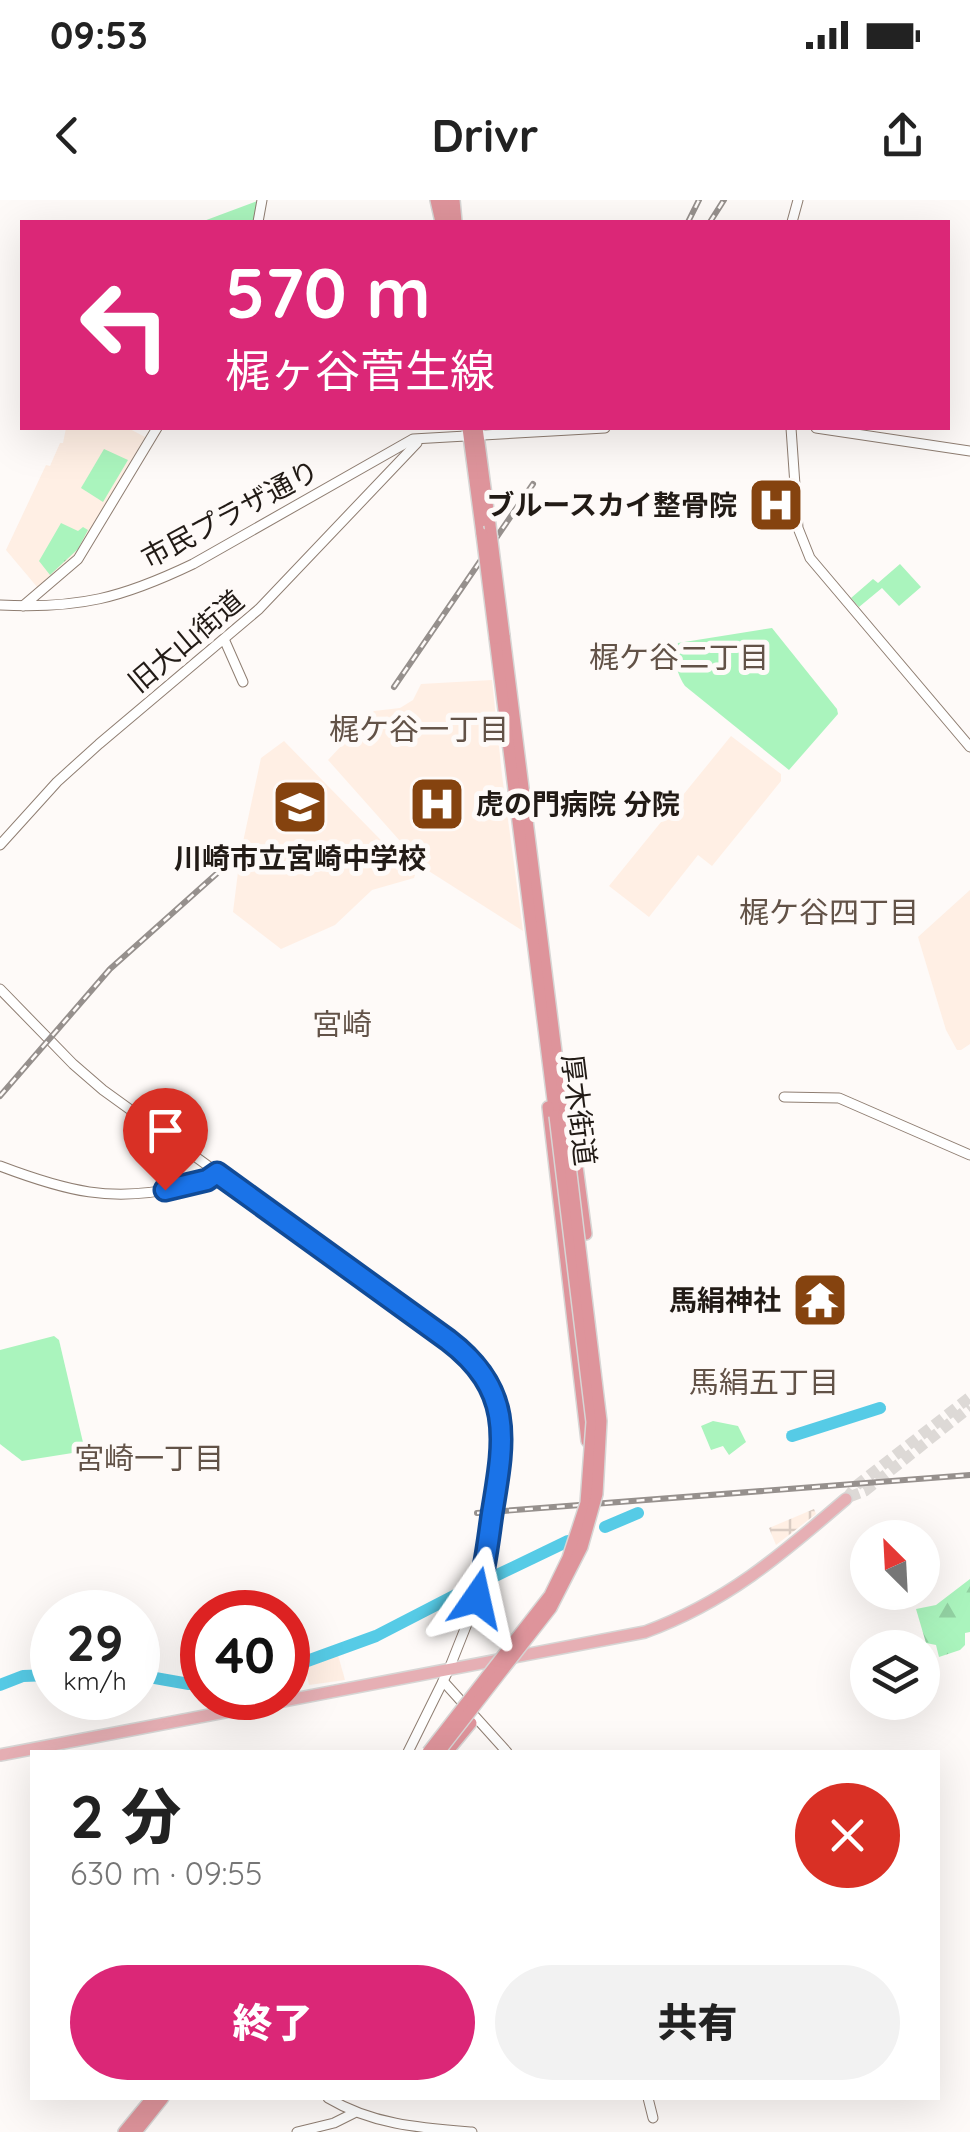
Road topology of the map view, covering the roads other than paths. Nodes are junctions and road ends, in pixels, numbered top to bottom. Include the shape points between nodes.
1 (156, 430) edge
2 (517, 430) edge
3 (791, 430) edge
4 (829, 430) edge
5 (473, 431) edge
6 (429, 432) edge
7 (970, 451) edge
8 (376, 460) junction
9 (382, 482) junction
10 (0, 605) edge
11 (24, 606) junction
12 (224, 639) junction
13 (243, 682) dead end
14 (970, 748) edge
15 (0, 845) edge
16 (0, 989) edge
17 (556, 1083) junction
18 (784, 1097) dead end
19 (559, 1116) junction
20 (970, 1155) edge
21 (3, 1167) edge
22 (217, 1173) junction
23 (0, 1179) edge
24 (586, 1234) dead end
25 (584, 1485) dead end
26 (846, 1499) tunnel mouth
27 (577, 1514) dead end
28 (495, 1660) junction
29 (446, 1675) junction
30 (471, 1722) dead end
31 (409, 1750) edge
32 (430, 1750) edge
33 (441, 1750) edge
34 (448, 1750) edge
35 (504, 1750) edge
36 (0, 1755) edge
37 (150, 2100) edge
38 (162, 2100) edge
39 (331, 2100) edge
40 (648, 2100) edge
41 (354, 2113) junction
42 (653, 2118) dead end
43 (124, 2132) edge
44 (136, 2132) edge
45 (297, 2132) edge
46 (472, 2132) edge

1 - 11 street via 78,558
2 - 5 street
3 - 14 street via 798,528 810,558
4 - 7 street
5 - 6 street
5 - 17 highway, 厚木街道, bridge
6 - 8 street, 市民プラザ通り
6 - 9 street
8 - 9 street
8 - 11 street, 市民プラザ通り via 155,582 101,601
9 - 12 street, 旧大山街道
10 - 11 street, 市民プラザ通り
12 - 13 street
12 - 15 street, 旧大山街道 via 56,782
16 - 22 street via 87,1078
17 - 19 highway, 厚木街道
17 - 24 highway via 570,1108
17 - 25 highway via 547,1112 586,1424
18 - 20 street via 839,1098
19 - 32 highway, 厚木街道, bridge via 592,1422 586,1503 550,1595
19 - 33 highway, 厚木街道, bridge via 601,1421 596,1494 582,1547 551,1608
21 - 22 street via 76,1192 118,1196 193,1184
21 - 23 street
22 - 29 street via 455,1345 490,1388 502,1423 501,1466 480,1590
26 - 28 main road via 746,1581 698,1611 645,1632
27 - 28 highway via 541,1600
28 - 29 main road
29 - 31 street
29 - 35 street
29 - 36 main road
30 - 34 highway
37 - 43 highway
38 - 44 highway
39 - 41 street
40 - 42 street
41 - 45 street
41 - 46 street

